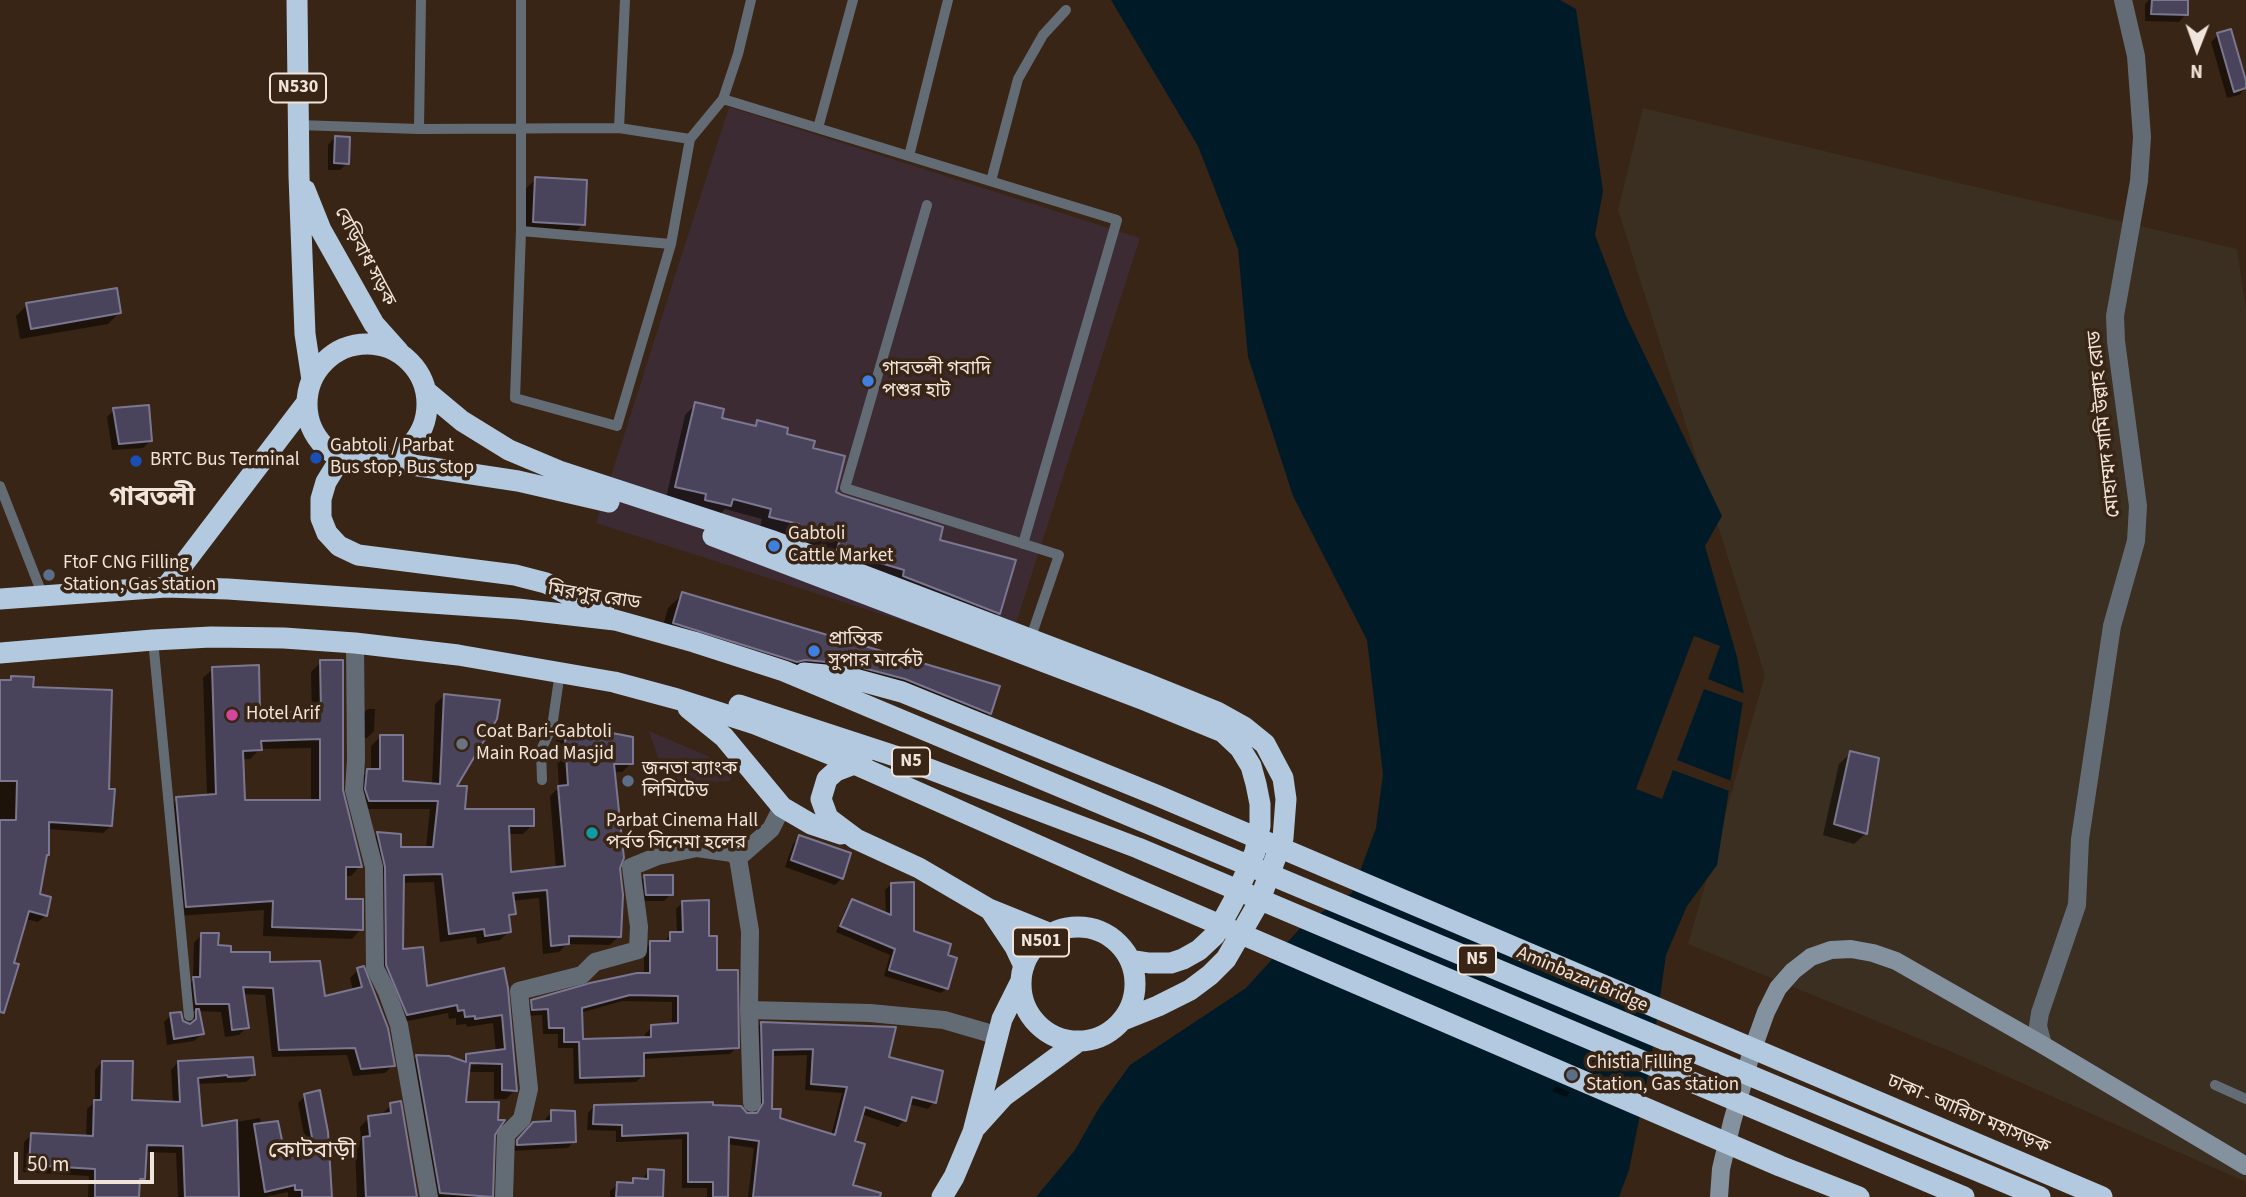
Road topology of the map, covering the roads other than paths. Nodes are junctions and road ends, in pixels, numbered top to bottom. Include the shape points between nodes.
1 (297, 0) edge
2 (421, 0) edge
3 (521, 0) edge
4 (625, 0) edge
5 (751, 0) edge
6 (853, 0) edge
7 (948, 0) edge
8 (2123, 0) edge
9 (1066, 10) dead end
10 (723, 99) junction
11 (298, 125) junction
12 (521, 128) junction
13 (619, 128) junction
14 (818, 128) junction
15 (419, 129) junction
16 (690, 139) junction
17 (909, 156) junction
18 (299, 176) junction
19 (992, 181) junction
20 (927, 205) dead end
21 (521, 231) junction
22 (671, 244) junction
23 (400, 354) junction
24 (312, 380) junction
25 (426, 391) junction
26 (307, 402) junction
27 (346, 460) junction
28 (386, 461) junction
29 (0, 486) edge
30 (1023, 544) junction
31 (166, 587) junction
32 (43, 596) junction
33 (0, 599) edge
34 (615, 620) junction
35 (153, 640) junction
36 (1030, 640) junction
37 (355, 643) junction
38 (0, 653) edge
39 (784, 671) junction
40 (560, 672) junction
41 (677, 699) junction
42 (895, 756) junction
43 (852, 763) junction
44 (542, 780) dead end
45 (782, 807) junction
46 (1146, 822) joint
47 (856, 839) junction
48 (738, 858) junction
49 (989, 909) junction
50 (1051, 934) junction
51 (1130, 960) junction
52 (1022, 974) junction
53 (748, 1010) junction
54 (189, 1016) dead end
55 (1123, 1020) junction
56 (999, 1036) junction
57 (1079, 1041) junction
58 (2043, 1045) junction
59 (1815, 1074) joint
60 (2214, 1084) dead end
61 (2246, 1100) edge
62 (752, 1103) dead end
63 (973, 1132) junction
64 (2246, 1166) edge
65 (429, 1197) edge
66 (504, 1197) edge
67 (942, 1197) edge
68 (1719, 1197) edge
69 (1859, 1197) edge
70 (1964, 1197) edge
71 (2040, 1197) edge
72 (2102, 1197) edge

1 - 11 highway, বেড়িবাধ সড়ক / N530
2 - 15 lane
3 - 12 lane
4 - 13 lane
5 - 10 lane
6 - 14 lane
7 - 17 lane
8 - 58 street, মোহাম্মদ সামি উল্লাহ রোড via 2136,56 2141,137 2139,181 2115,316 2138,506 2136,541 2112,626 2080,839 2077,905 2040,1013
9 - 19 lane via 1043,35 1018,79
10 - 14 lane
10 - 16 lane
11 - 15 lane
11 - 18 highway, বেড়িবাধ সড়ক / N530
12 - 13 lane
12 - 15 lane
12 - 21 lane
13 - 16 lane
14 - 17 lane
16 - 22 lane
17 - 19 lane
18 - 23 highway, বেড়িবাধ সড়ক via 349,281 374,324
18 - 24 highway, বেড়িবাধ সড়ক via 305,334
19 - 30 lane via 1117,220
20 - 30 lane via 845,488
21 - 22 lane
21 - 22 lane via 515,398 617,426
23 - 24 highway via 381,346 360,345 340,351
23 - 25 highway via 412,364
24 - 26 highway
25 - 28 highway via 424,426 402,454
25 - 36 highway via 462,421 509,450 559,471 773,541
26 - 27 highway via 317,438
26 - 31 highway
27 - 28 highway via 366,465
27 - 34 highway via 334,469 321,499 321,518 339,546 358,555 546,583
28 - 51 highway via 590,496 681,523 1223,732 1240,748 1256,784 1260,804 1255,852 1215,935 1199,950 1171,963
29 - 32 lane
30 - 36 lane via 1059,555
31 - 32 highway, মিরপুর রোড
31 - 34 highway, মিরপুর রোড via 518,609
32 - 33 highway, মিরপুর রোড
34 - 39 highway, মিরপুর রোড
35 - 37 highway via 284,638
35 - 38 highway
35 - 54 lane
36 - 55 highway via 1244,727 1265,744 1283,778 1283,838 1259,902 1226,958 1190,990
37 - 40 highway
37 - 65 street via 354,790 374,867 375,968 399,1025
39 - 46 highway, মিরপুর রোড
39 - 59 highway, Aminbazar Bridge via 847,677 902,692 1156,794
40 - 41 highway
40 - 44 lane via 552,727 541,750
41 - 42 highway, N5 via 746,706
41 - 43 highway
41 - 45 highway, N501 via 724,737
42 - 43 highway, N501
42 - 70 highway, N5 via 1138,848
43 - 47 highway, N501 via 827,779 821,799 828,818
43 - 69 highway
45 - 47 highway, N501 via 811,824
45 - 48 street via 771,829
46 - 71 highway, Aminbazar Bridge / N5
47 - 49 highway, N501 via 919,868
48 - 53 street via 750,931
48 - 66 street via 697,848 631,867 638,950 595,962 582,975 520,991 529,1089 522,1119 506,1135
49 - 50 highway, N501
49 - 52 highway via 1015,947
50 - 51 highway, N501 via 1090,929 1113,940
50 - 52 highway, N501 via 1030,953
51 - 55 highway via 1135,991
52 - 56 highway, N501
52 - 57 highway, N501 via 1022,996 1037,1024 1056,1036
53 - 56 street via 944,1020
53 - 62 street
55 - 57 highway, N501 via 1098,1038
56 - 63 highway, N501
57 - 63 highway, N501 via 1004,1096
58 - 64 street
58 - 68 street via 1896,961 1851,949 1811,957 1778,988 1766,1012 1732,1122
59 - 72 highway, ঢাকা - আরিচা মহাসড়ক
60 - 61 lane
63 - 67 highway, N501

